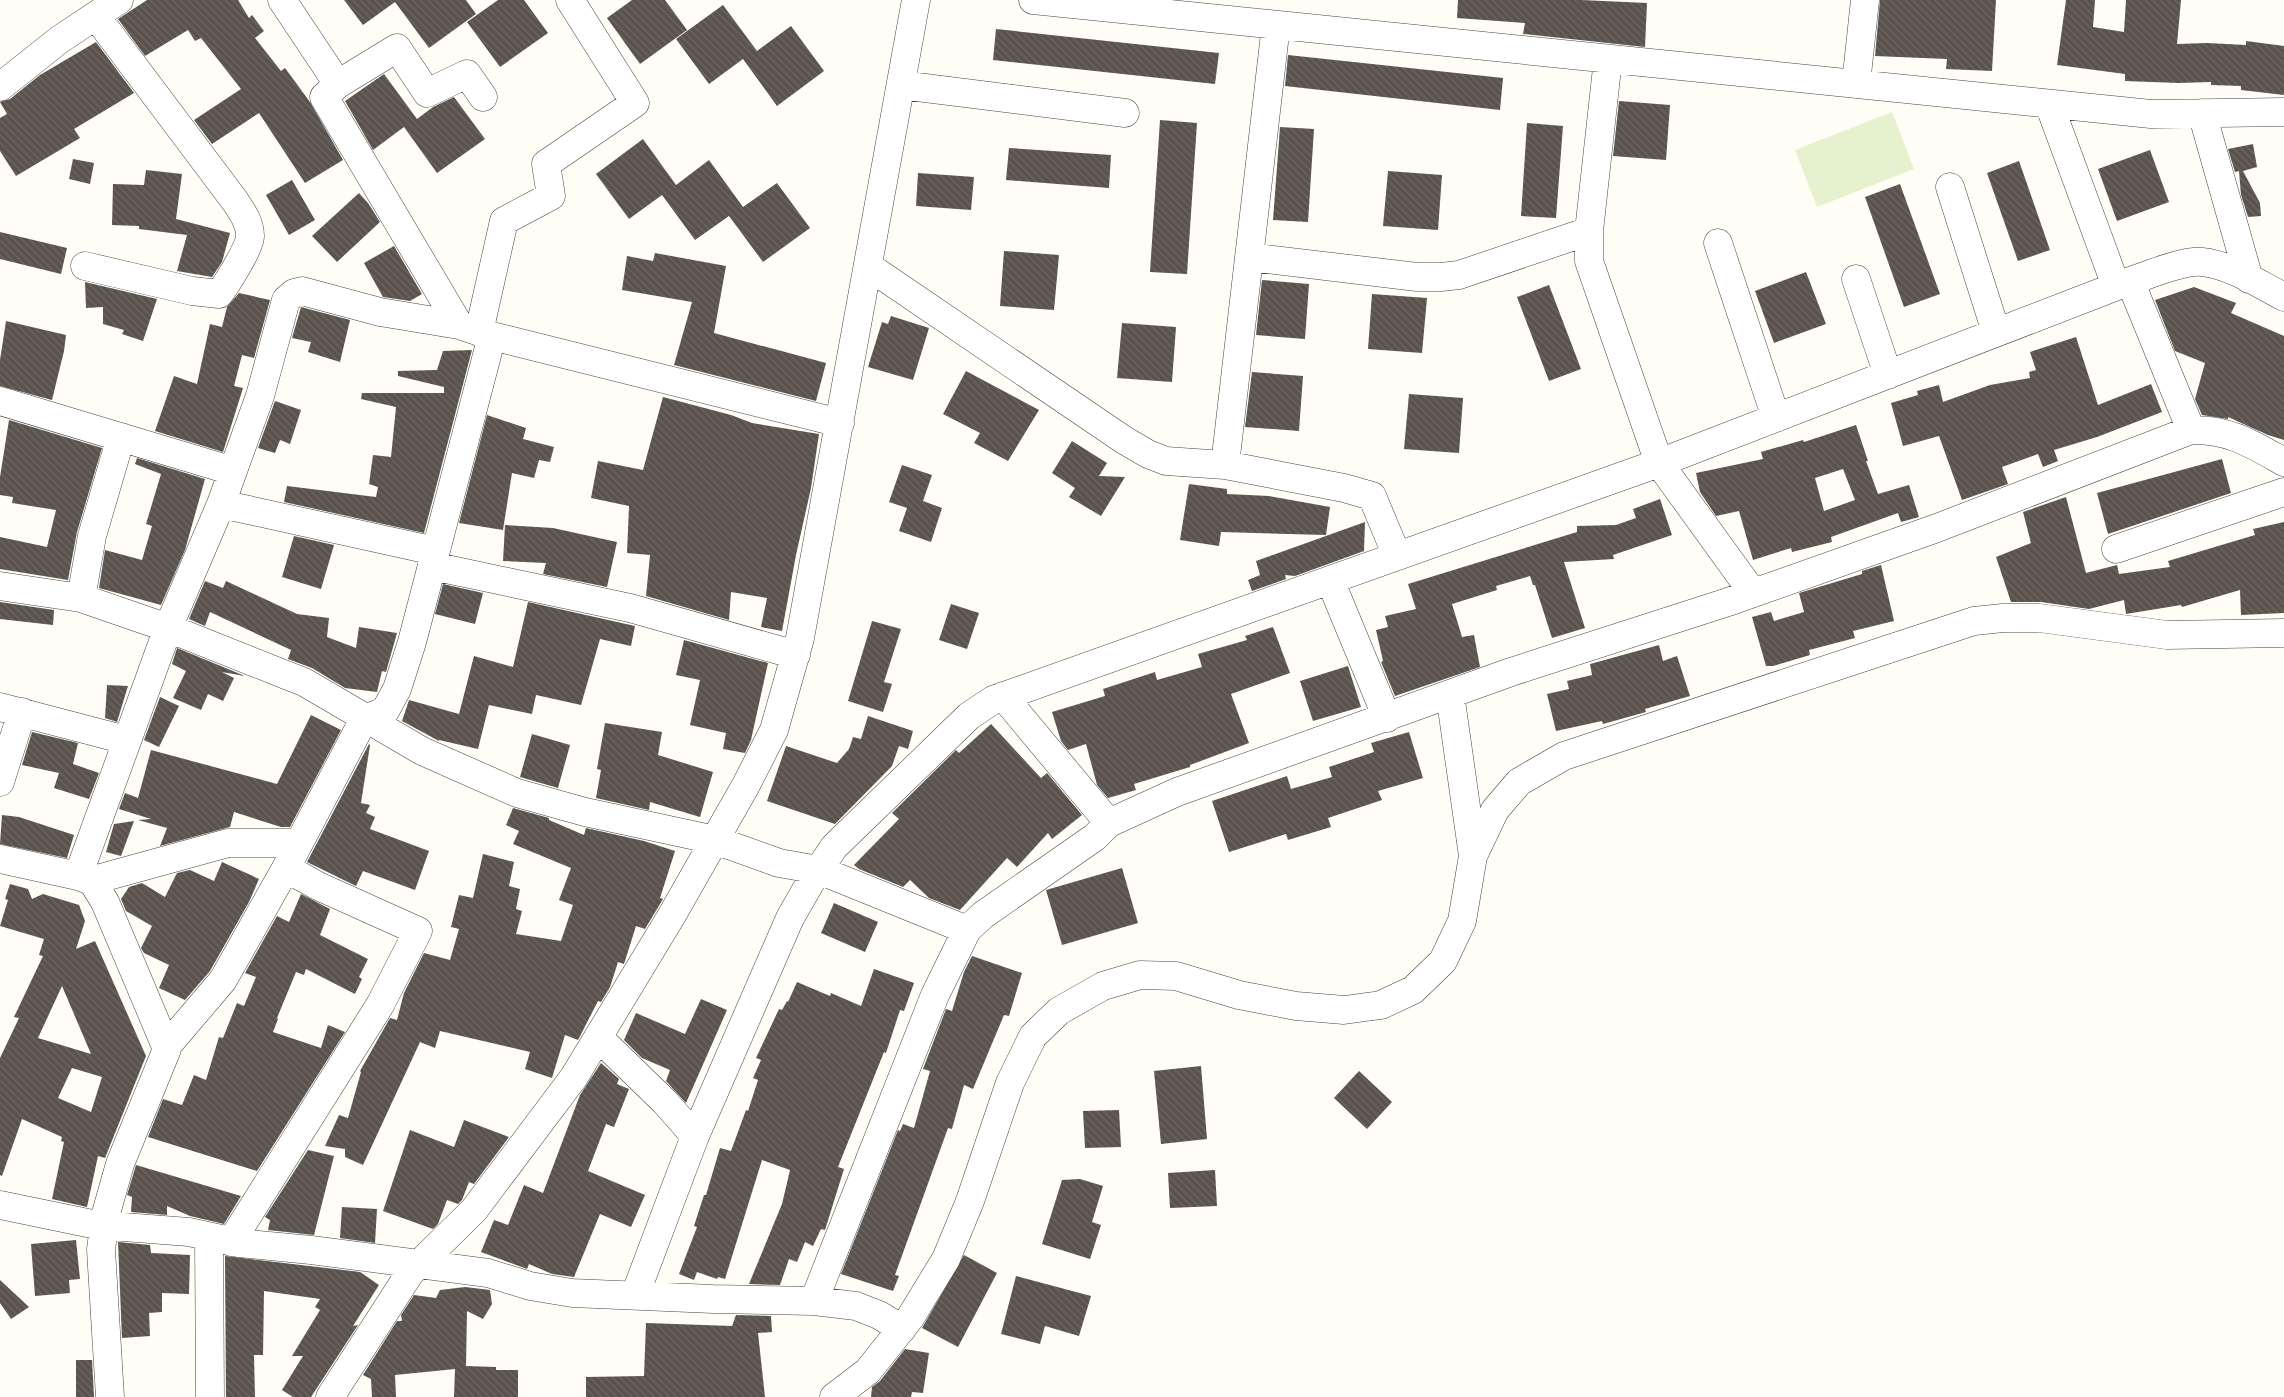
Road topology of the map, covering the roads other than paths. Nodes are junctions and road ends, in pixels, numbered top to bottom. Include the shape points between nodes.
1 (119, 0) edge
2 (282, 0) edge
3 (570, 0) edge
4 (916, 0) edge
5 (1033, 0) edge
6 (1865, 0) edge
7 (96, 16) junction
8 (1276, 25) junction
9 (1608, 59) junction
10 (338, 84) junction
11 (1856, 84) junction
12 (901, 85) junction
13 (0, 87) edge
14 (483, 97) dead end
15 (2049, 104) junction
16 (2284, 112) edge
17 (1125, 113) dead end
18 (2202, 113) junction
19 (1950, 187) dead end
20 (1588, 231) junction
21 (1718, 243) dead end
22 (1249, 257) junction
23 (85, 266) dead end
24 (868, 266) junction
25 (1856, 279) dead end
26 (2249, 279) junction
27 (2123, 283) junction
28 (2284, 297) edge
29 (477, 331) junction
30 (1996, 332) junction
31 (1888, 375) junction
32 (2, 409) edge
33 (1776, 418) junction
34 (840, 423) junction
35 (2191, 430) junction
36 (121, 437) junction
37 (2284, 462) edge
38 (1659, 463) junction
39 (1225, 465) junction
40 (233, 471) junction
41 (2284, 492) edge
42 (221, 504) junction
43 (2116, 550) dead end
44 (1397, 556) junction
45 (433, 559) junction
46 (1330, 580) junction
47 (0, 586) edge
48 (1753, 593) junction
49 (81, 598) junction
50 (168, 628) junction
51 (2284, 633) edge
52 (796, 655) junction
53 (1450, 694) junction
54 (1003, 696) junction
55 (11, 710) edge
56 (1387, 718) junction
57 (364, 719) junction
58 (126, 740) junction
59 (0, 782) edge
60 (1108, 823) junction
61 (715, 840) junction
62 (299, 843) junction
63 (1473, 856) junction
64 (0, 859) edge
65 (286, 868) junction
66 (818, 870) junction
67 (84, 878) junction
68 (967, 930) junction
69 (598, 1037) junction
70 (166, 1047) junction
71 (695, 1136) junction
72 (0, 1205) edge
73 (104, 1226) junction
74 (220, 1239) junction
75 (419, 1264) junction
76 (635, 1295) junction
77 (814, 1301) junction
78 (902, 1329) junction
79 (110, 1397) edge
80 (210, 1397) edge
81 (330, 1397) edge
82 (834, 1397) edge

1 - 7 street
2 - 10 street
3 - 29 street via 635,103 546,164 551,196 504,221
4 - 12 street
5 - 8 street
6 - 11 street
7 - 13 street via 59,40
7 - 23 street via 235,201 248,220 251,238 228,283 218,294
8 - 9 street
8 - 22 street
9 - 11 street
9 - 20 street
10 - 14 street via 397,48 427,93 468,74
10 - 29 street via 324,97
11 - 15 street
12 - 17 street
12 - 24 street
15 - 18 street via 2151,114
15 - 27 street
16 - 18 street
18 - 26 street
19 - 30 street
20 - 22 street via 1459,275 1441,277
20 - 38 street via 1589,261
21 - 33 street
22 - 39 street
24 - 34 street
24 - 39 street via 1148,454 1166,460
25 - 31 street
26 - 27 street via 2223,266 2200,261
26 - 28 street
27 - 30 street
27 - 35 street
29 - 34 street
29 - 40 street via 380,312 302,291 294,293 286,300 260,396
29 - 45 street
30 - 31 street
31 - 33 street
32 - 36 street
33 - 38 street
34 - 52 street
35 - 37 street via 2211,430 2242,439
35 - 48 street via 1937,528
36 - 40 street
36 - 49 street via 92,536
38 - 44 street
38 - 48 street
39 - 44 street via 1372,496
40 - 42 street
41 - 43 street
42 - 45 street
42 - 50 street
44 - 46 street
45 - 52 street via 630,608
45 - 57 street via 397,689 385,711
46 - 54 street
46 - 56 street
47 - 49 street
48 - 53 street
49 - 50 street
50 - 57 street via 304,682
50 - 58 street
51 - 63 street via 2167,635 2039,618 1974,621 1564,756 1519,782 1495,810
52 - 61 street via 774,730
53 - 56 street
53 - 63 street
54 - 60 street
54 - 66 street via 969,716 834,847
55 - 58 street
55 - 59 street
56 - 60 street via 1178,792
57 - 61 street via 422,751 517,793 585,812
57 - 62 street
58 - 67 street
60 - 68 street via 1095,837 983,915
61 - 66 street via 779,863
61 - 69 street
62 - 65 street
62 - 67 street via 228,843
63 - 78 street via 1462,921 1443,961 1413,990 1381,1005 1344,1010 1296,1006 1239,995 1176,976 1140,975 1103,986 1059,1011 1033,1036 1010,1083 970,1201 946,1259
64 - 67 street
65 - 70 street via 223,980
65 - 74 street via 418,931 380,1005
66 - 68 street
66 - 71 street via 790,918
67 - 70 street via 105,902
68 - 77 street via 935,995
69 - 71 street
69 - 75 street via 574,1077 474,1210
70 - 73 street via 120,1164
71 - 76 street
72 - 73 street
73 - 74 street via 189,1232
73 - 79 street via 101,1250
74 - 75 street
74 - 80 street
75 - 76 street via 488,1273 572,1294
75 - 81 street
76 - 77 street
77 - 78 street via 856,1306
78 - 82 street via 868,1372

